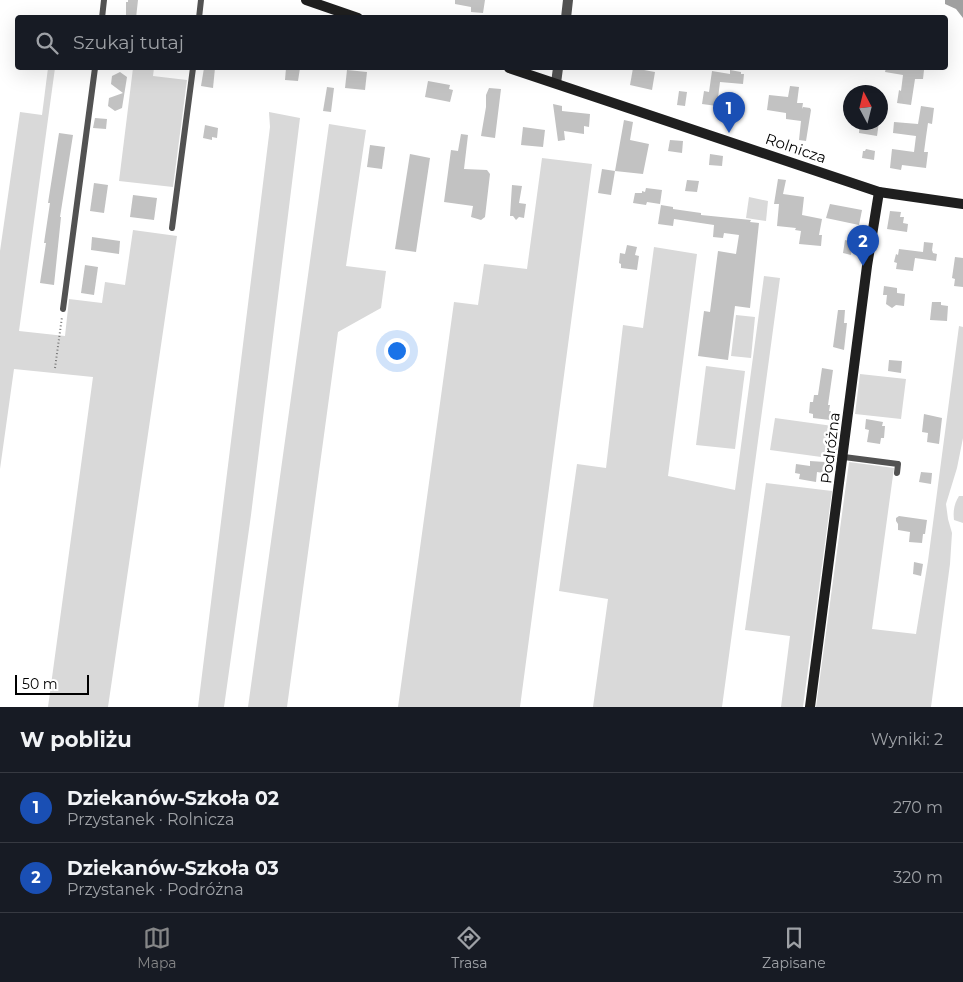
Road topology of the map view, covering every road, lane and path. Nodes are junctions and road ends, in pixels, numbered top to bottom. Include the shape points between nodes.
1 (104, 0) edge
2 (201, 0) edge
3 (306, 0) edge
4 (568, 0) edge
5 (102, 15) edge
6 (199, 15) edge
7 (349, 15) edge
8 (566, 15) edge
9 (96, 70) edge
10 (193, 70) edge
11 (515, 70) edge
12 (558, 70) edge
13 (556, 83) junction
14 (880, 192) junction
15 (963, 204) edge
16 (172, 228) dead end
17 (63, 309) joint
18 (56, 368) dead end
19 (844, 457) junction
20 (897, 473) dead end
21 (810, 707) edge

1 - 5 lane
2 - 6 lane
3 - 7 street
4 - 8 street
9 - 17 lane
10 - 16 lane
11 - 13 street, Rolnicza
12 - 13 street
13 - 14 street, Rolnicza
14 - 15 street, Rolnicza
14 - 19 street, Podróżna via 867,266
17 - 18 path
19 - 20 lane via 898,464
19 - 21 street, Podróżna

